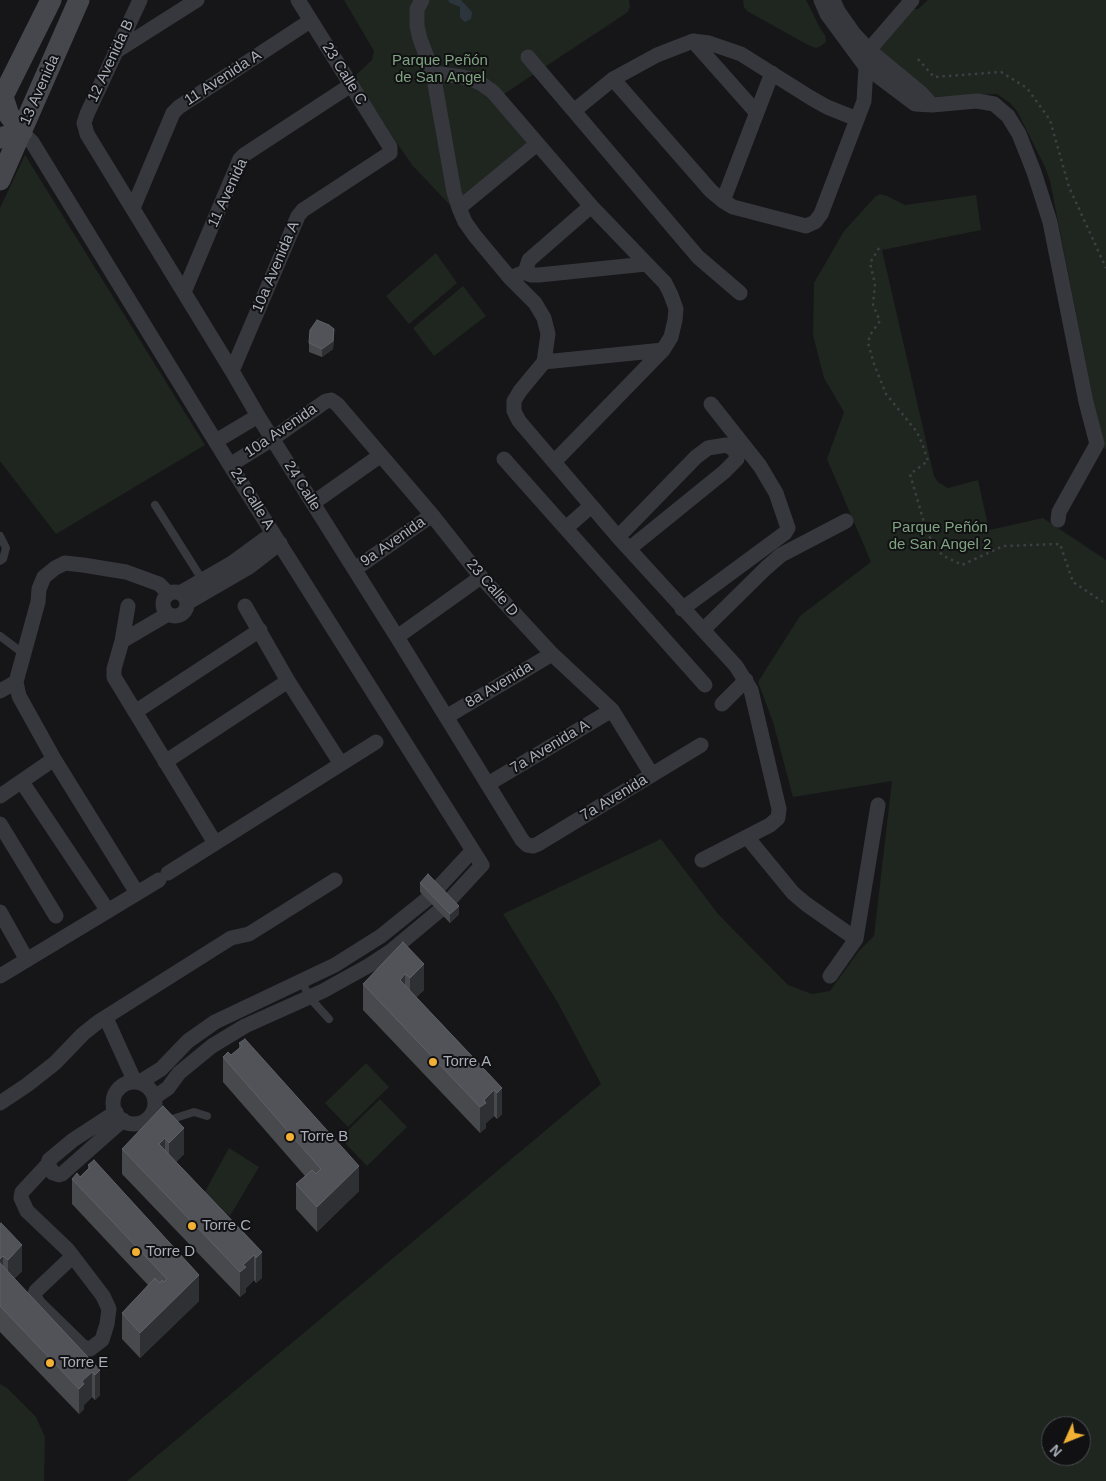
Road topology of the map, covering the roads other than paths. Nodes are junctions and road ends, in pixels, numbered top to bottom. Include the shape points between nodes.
1 (51, 0) edge
2 (79, 0) edge
3 (140, 0) edge
4 (197, 0) edge
5 (298, 0) edge
6 (422, 0) edge
7 (821, 0) edge
8 (833, 0) edge
9 (912, 0) edge
10 (310, 21) junction
11 (693, 41) junction
12 (869, 50) junction
13 (115, 52) junction
14 (528, 57) dead end
15 (866, 67) junction
16 (433, 73) junction
17 (772, 73) junction
18 (613, 79) junction
19 (351, 85) junction
20 (1, 100) edge
21 (932, 105) junction
22 (575, 110) junction
23 (756, 112) junction
24 (857, 119) junction
25 (84, 123) joint
26 (22, 132) junction
27 (0, 138) edge
28 (537, 144) junction
29 (390, 147) joint
30 (0, 180) edge
31 (723, 201) junction
32 (590, 206) junction
33 (132, 208) junction
34 (459, 208) junction
35 (646, 264) junction
36 (525, 272) junction
37 (510, 278) junction
38 (184, 292) junction
39 (740, 293) dead end
40 (664, 350) junction
41 (544, 362) junction
42 (232, 371) junction
43 (331, 400) joint
44 (711, 404) dead end
45 (258, 416) junction
46 (272, 439) junction
47 (216, 440) junction
48 (381, 455) junction
49 (504, 459) dead end
50 (554, 462) junction
51 (230, 465) junction
52 (313, 503) junction
53 (155, 504) dead end
54 (591, 506) junction
55 (432, 515) junction
56 (1058, 520) dead end
57 (846, 521) dead end
58 (566, 528) junction
59 (0, 536) edge
60 (618, 537) junction
61 (276, 538) junction
62 (629, 549) junction
63 (0, 561) edge
64 (355, 569) junction
65 (481, 577) junction
66 (203, 581) junction
67 (179, 597) junction
68 (128, 606) dead end
69 (245, 606) dead end
70 (682, 609) junction
71 (260, 630) junction
72 (703, 630) junction
73 (0, 636) edge
74 (397, 637) junction
75 (122, 641) junction
76 (24, 654) junction
77 (552, 654) junction
78 (746, 680) junction
79 (288, 681) junction
80 (16, 682) junction
81 (705, 685) dead end
82 (0, 692) edge
83 (722, 704) dead end
84 (612, 710) junction
85 (135, 712) junction
86 (446, 717) junction
87 (376, 742) dead end
88 (701, 745) dead end
89 (54, 759) junction
90 (165, 762) junction
91 (341, 764) junction
92 (652, 775) junction
93 (22, 782) junction
94 (488, 784) junction
95 (0, 796) edge
96 (878, 805) dead end
97 (0, 824) edge
98 (747, 837) junction
99 (215, 843) junction
100 (527, 845) joint
101 (472, 851) junction
102 (702, 860) dead end
103 (335, 880) dead end
104 (137, 893) junction
105 (108, 911) junction
106 (0, 912) edge
107 (56, 916) dead end
108 (381, 936) junction
109 (856, 939) junction
110 (391, 951) junction
111 (27, 960) junction
112 (0, 976) edge
113 (830, 976) dead end
114 (302, 981) junction
115 (309, 997) junction
116 (329, 1019) dead end
117 (102, 1020) junction
118 (132, 1083) junction
119 (154, 1097) junction
120 (0, 1102) edge
121 (119, 1116) junction
122 (207, 1116) dead end
123 (149, 1118) junction
124 (72, 1257) junction

1 - 20 street, 13 Avenida
2 - 26 street, 13 Avenida
3 - 13 street, 12 Avenida B
4 - 13 street
5 - 10 street, 23 Calle C
6 - 16 street via 417,9 417,26
7 - 15 street via 827,14
8 - 12 street via 854,34
9 - 12 street
10 - 19 street, 23 Calle C
10 - 33 street, 11 Avenida A via 179,107
11 - 17 street via 709,42 741,54
11 - 18 street
11 - 23 street
12 - 15 street
12 - 21 street
13 - 25 street, 12 Avenida B
14 - 22 street
15 - 21 street via 915,104
15 - 24 street via 864,101
16 - 28 street via 463,77 482,84 493,92
16 - 34 street
17 - 23 street
17 - 24 street via 827,107
18 - 22 street
18 - 31 street
19 - 29 street, 23 Calle C
19 - 38 street, 11 Avenida via 240,159
20 - 26 street
21 - 56 street via 977,101 994,104 1008,116 1031,164 1050,222 1097,444 1059,512
22 - 39 street via 698,257
23 - 31 street
24 - 31 street via 821,214 815,222 806,226 733,207
25 - 33 street, 24 Calle via 87,134
26 - 27 street
26 - 30 street, 13 Avenida
26 - 47 street, 24 Calle A via 32,142
28 - 32 street
28 - 34 street
29 - 42 street, 10a Avenida A via 385,157 298,216
32 - 35 street
32 - 36 street via 529,260
33 - 38 street, 24 Calle
34 - 37 street via 474,236
35 - 36 street via 539,275
35 - 40 street via 665,283 676,309 671,337
36 - 37 street
37 - 41 street via 535,303 544,318 548,334
38 - 42 street, 24 Calle
40 - 41 street
40 - 50 street
41 - 50 street via 520,391 514,401 514,411
42 - 45 street, 24 Calle
43 - 46 street, 10a Avenida
43 - 48 street, 23 Calle D
44 - 70 street via 760,466 776,493 788,528
45 - 46 street, 24 Calle
45 - 47 street, 10a Avenida
46 - 51 street, 10a Avenida
46 - 52 street, 24 Calle
47 - 51 street, 24 Calle A
48 - 52 street
48 - 55 street, 23 Calle D
49 - 58 street
50 - 54 street
51 - 61 street, 24 Calle A
52 - 64 street, 24 Calle
53 - 66 lane
54 - 58 street
54 - 60 street
55 - 64 street, 9a Avenida
55 - 65 street, 23 Calle D
57 - 72 street via 781,555
58 - 81 street
59 - 63 lane via 6,548
60 - 62 street
60 - 62 street via 696,457 708,448 726,445 734,450 737,459 724,472
61 - 66 street
61 - 67 street via 249,567
61 - 101 street, 24 Calle A
62 - 70 street
64 - 74 street, 24 Calle
65 - 74 street
65 - 77 street, 23 Calle D
66 - 67 street
67 - 75 street via 164,600 168,614
67 - 76 street via 159,584 126,572 65,563 44,577
68 - 75 street
69 - 71 street
70 - 72 street
71 - 79 street
71 - 85 street
72 - 78 street
73 - 76 lane
74 - 86 street, 24 Calle
75 - 85 street via 114,678
76 - 80 street
77 - 84 street, 23 Calle D
77 - 86 street, 8a Avenida
78 - 83 street
78 - 98 street via 755,703 779,809 778,818
79 - 90 street
79 - 91 street
80 - 82 street
80 - 89 street via 19,696
84 - 92 street, 23 Calle D
84 - 94 street, 7a Avenida A
85 - 90 street
86 - 94 street, 24 Calle
87 - 91 street
88 - 92 street, 7a Avenida
89 - 93 street
89 - 104 street
90 - 99 street
91 - 99 street
92 - 100 street, 7a Avenida via 538,844
93 - 95 street
93 - 105 street
94 - 100 street, 24 Calle
96 - 109 street
97 - 107 street
98 - 102 street
98 - 109 street via 793,893
99 - 104 street
101 - 108 street via 431,895
101 - 110 street, 24 Calle A via 482,865 443,907
103 - 117 street via 248,934 231,938
104 - 105 street
105 - 111 street
106 - 111 street
108 - 110 street
108 - 114 street
109 - 113 street
110 - 115 street
111 - 112 street
114 - 115 lane
114 - 118 street via 214,1022 188,1041 160,1069
115 - 116 lane
115 - 119 street via 245,1026 212,1046
117 - 118 street via 132,1072
117 - 120 street via 82,1034 55,1063
118 - 119 street via 149,1088
118 - 121 street via 114,1096
119 - 123 street via 155,1108
121 - 123 street via 134,1124
121 - 124 street via 73,1140 49,1160 22,1192 27,1211
122 - 123 lane via 194,1112 170,1120
124 - 124 street via 34,1296 83,1348 90,1349 102,1340 109,1309 103,1296

